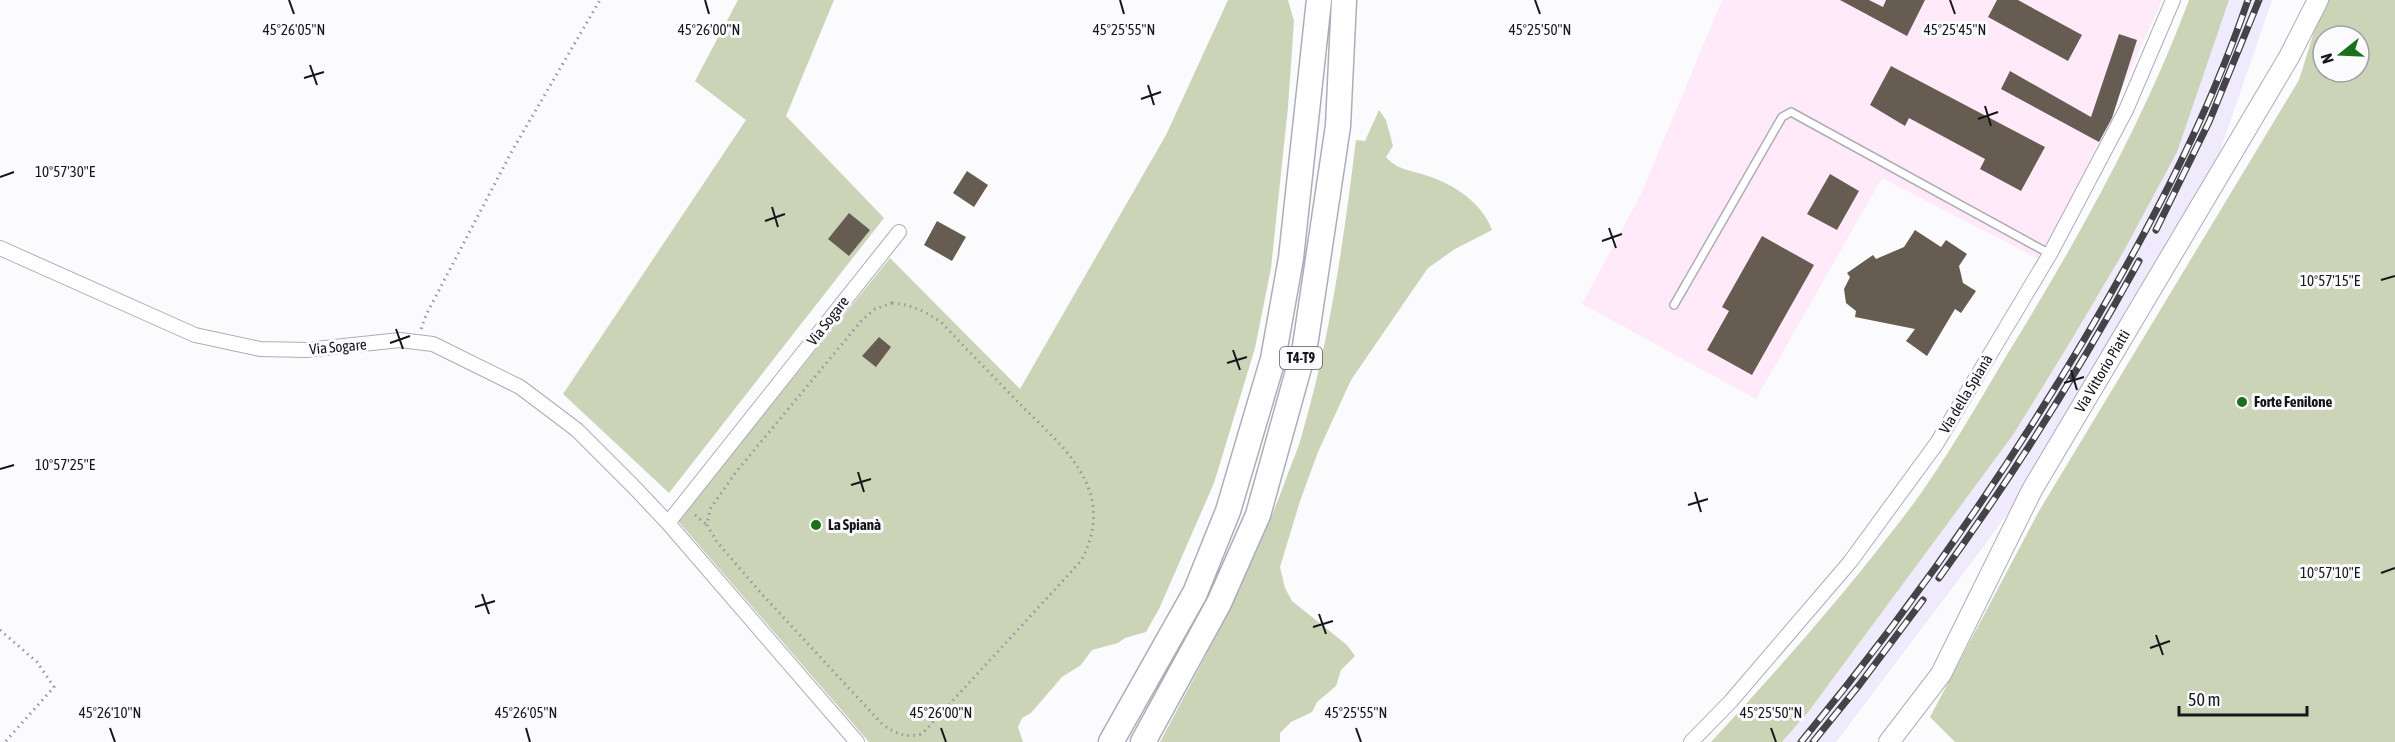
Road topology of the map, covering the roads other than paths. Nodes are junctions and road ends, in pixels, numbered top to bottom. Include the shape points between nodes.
1 (1306, 0) edge
2 (1319, 0) edge
3 (1344, 0) edge
4 (2173, 0) edge
5 (2318, 0) edge
6 (899, 232) dead end
7 (0, 248) edge
8 (2050, 254) junction
9 (1291, 258) junction
10 (1674, 305) dead end
11 (668, 523) junction
12 (857, 742) edge
13 (1111, 742) edge
14 (1143, 742) edge
15 (1691, 742) edge
16 (1889, 742) edge

1 - 9 highway, T4-T9
2 - 9 highway, T4-T9
3 - 14 highway, T4-T9 via 1338,126 1305,346 1258,515 1219,603
4 - 8 street, Via della Spianà via 2126,110
5 - 16 street, Via Vittorio Piatti via 2289,57 2032,490 1941,674
6 - 11 street, Via Sogare
7 - 11 street, Via Sogare via 195,335 260,349 306,350 400,340 433,344 520,387 577,430
8 - 10 lane via 1791,112 1782,117
8 - 15 street, Via della Spianà via 1937,443 1856,553 1731,701
9 - 13 highway, T4-T9 via 1273,358 1227,512 1195,593
11 - 12 street, Via Sogare

